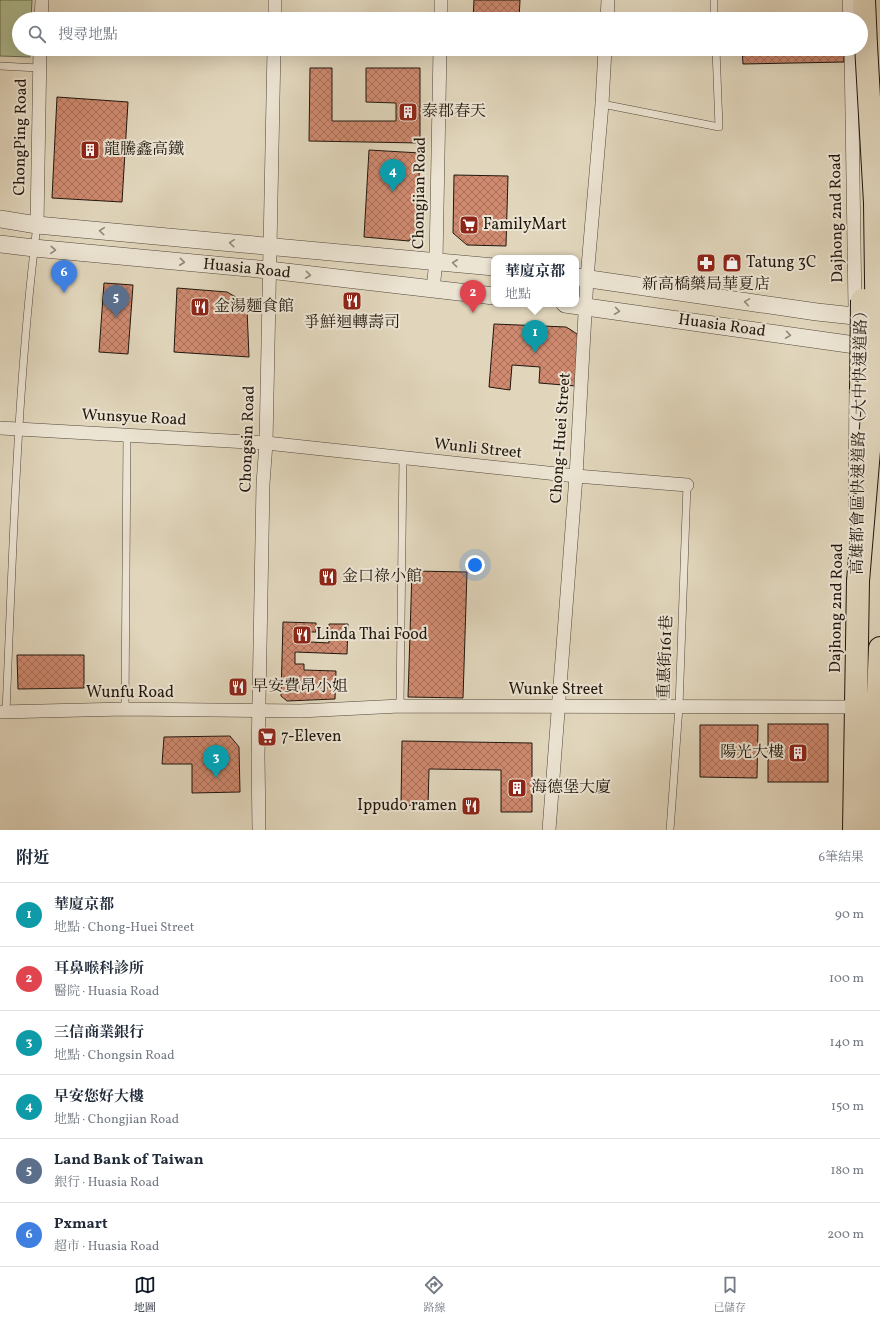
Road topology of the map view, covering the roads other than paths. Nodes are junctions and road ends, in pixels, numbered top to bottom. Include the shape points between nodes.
1 (42, 0) edge
2 (275, 0) edge
3 (441, 0) edge
4 (608, 0) edge
5 (714, 0) edge
6 (849, 0) edge
7 (864, 0) edge
8 (41, 12) edge
9 (274, 12) edge
10 (441, 12) edge
11 (607, 12) edge
12 (714, 12) edge
13 (850, 12) edge
14 (862, 12) edge
15 (40, 56) edge
16 (274, 56) edge
17 (440, 56) edge
18 (605, 56) edge
19 (716, 56) edge
20 (857, 56) edge
21 (857, 56) edge
22 (0, 66) edge
23 (39, 68) junction
24 (602, 104) junction
25 (0, 219) edge
26 (37, 225) junction
27 (0, 244) edge
28 (270, 247) junction
29 (34, 248) junction
30 (436, 261) junction
31 (491, 268) edge
32 (269, 270) junction
33 (582, 277) edge
34 (433, 289) junction
35 (491, 296) edge
36 (579, 305) edge
37 (586, 306) junction
38 (855, 317) junction
39 (880, 318) edge
40 (855, 344) junction
41 (880, 346) edge
42 (856, 386) junction
43 (0, 428) edge
44 (19, 429) junction
45 (127, 435) junction
46 (266, 443) junction
47 (403, 458) junction
48 (576, 476) junction
49 (687, 485) joint
50 (866, 492) dead end
51 (880, 648) edge
52 (400, 706) junction
53 (559, 707) junction
54 (679, 707) junction
55 (852, 707) junction
56 (125, 710) junction
57 (260, 710) junction
58 (3, 712) edge
59 (259, 830) edge
60 (549, 830) edge
61 (670, 830) edge
62 (848, 830) edge
63 (854, 830) edge
64 (872, 830) edge

1 - 8 street
2 - 9 street
3 - 10 street
4 - 11 street
5 - 12 lane
6 - 13 highway
7 - 14 highway, 高雄都會區快速道路（大中快速道路）
15 - 23 street, ChongPing Road
16 - 28 street, Chongsin Road
17 - 30 street, Chongjian Road
18 - 24 street, Chong-Huei Street
19 - 24 lane via 719,127
20 - 38 street, Dajhong 2nd Road
21 - 63 highway, 高雄都會區快速道路（大中快速道路）, bridge via 863,196
22 - 23 lane
23 - 26 street, ChongPing Road
24 - 33 street, Chong-Huei Street
25 - 26 street, Huasia Road
28 -> 26 street, Huasia Road
26 - 29 lane
27 - 29 street, Huasia Road
28 - 30 street, Huasia Road
28 - 32 street, Chongsin Road
29 -> 32 street, Huasia Road
29 - 44 lane
31 -> 30 street, Huasia Road
30 - 34 street, Chongjian Road
32 -> 34 street, Huasia Road
32 - 46 street, Chongsin Road
33 - 37 street, Chong-Huei Street
38 -> 33 street, Huasia Road
34 - 35 street, Huasia Road
36 - 37 street, Huasia Road
37 -> 40 street, Huasia Road
37 - 48 street, Chong-Huei Street
38 - 39 street, Huasia Road
38 - 40 street, Dajhong 2nd Road
40 - 41 street, Huasia Road
40 - 42 street, Dajhong 2nd Road
42 - 50 street via 868,403
42 - 55 street, Dajhong 2nd Road
43 - 44 street, Wunsyue Road
44 - 45 street, Wunsyue Road
44 - 58 lane
45 - 46 street, Wunsyue Road
45 - 56 lane
46 - 47 street, Wunli Street
46 - 57 street, Chongsin Road via 263,484
47 - 48 street, Wunli Street
47 - 52 lane
48 - 49 street, Wunli Street
48 - 53 street, Chong-Huei Street
49 - 54 lane, 重惠街161巷
51 - 64 highway
52 - 53 street, Wunke Street
52 - 57 street, Wunke Street via 300,711
53 - 54 street, Wunke Street
53 - 60 street, Chong-Huei Street
54 - 55 street, Wunke Street
54 - 61 lane, 重惠街161巷
55 - 62 street, Dajhong 2nd Road
56 - 57 street, Wunfu Road
56 - 58 street, Wunfu Road
57 - 59 street, Chongsin Road

